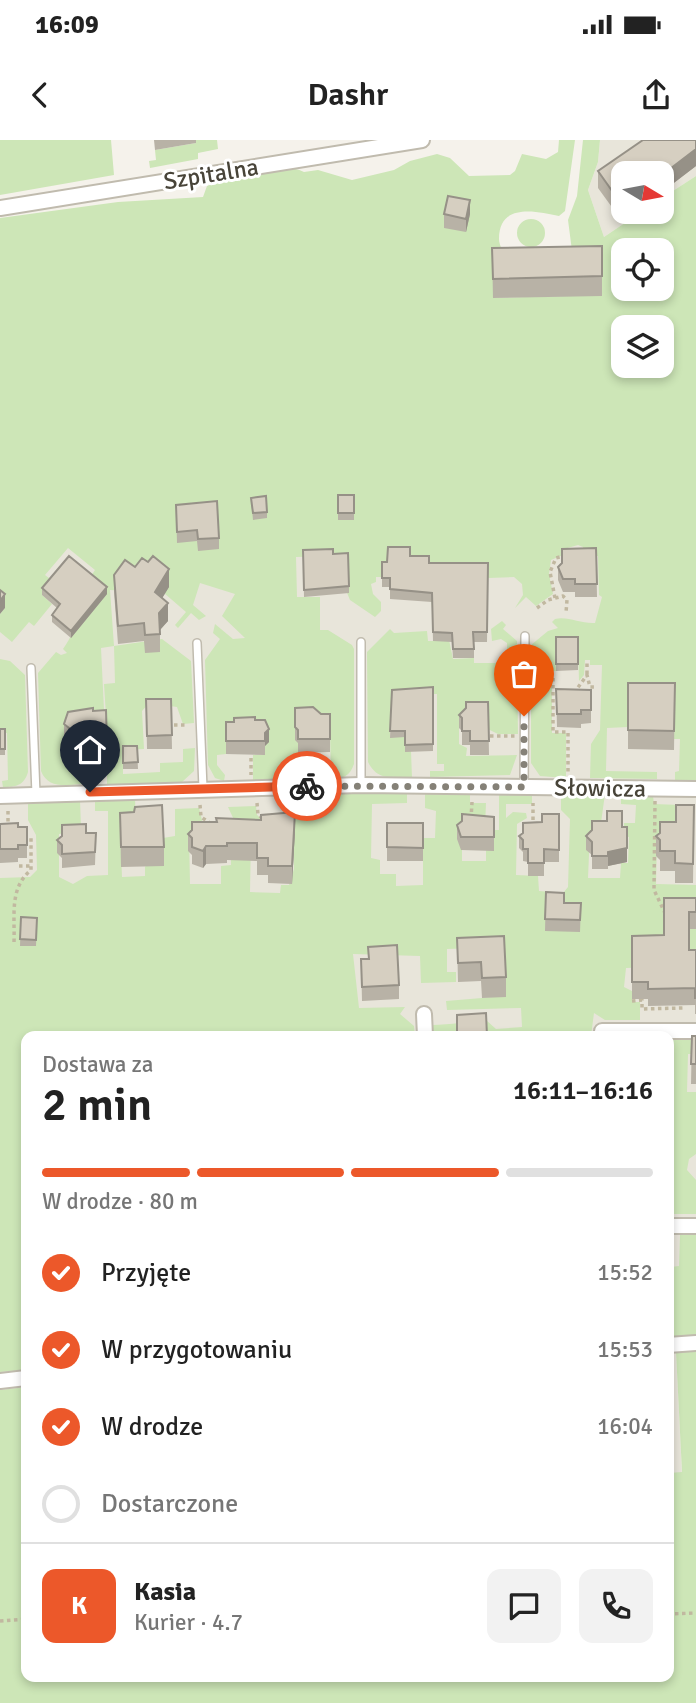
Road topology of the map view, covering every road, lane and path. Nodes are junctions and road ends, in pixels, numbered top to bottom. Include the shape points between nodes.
1 (422, 140) edge
2 (0, 208) edge
3 (567, 556) edge
4 (555, 598) junction
5 (537, 608) dead end
6 (566, 613) dead end
7 (526, 636) dead end
8 (361, 642) dead end
9 (197, 643) dead end
10 (587, 662) dead end
11 (31, 668) dead end
12 (587, 675) junction
13 (553, 678) dead end
14 (597, 687) dead end
15 (562, 697) edge
16 (570, 697) edge
17 (553, 698) junction
18 (490, 736) edge
19 (524, 736) junction
20 (361, 785) junction
21 (472, 786) junction
22 (257, 787) junction
23 (529, 787) junction
24 (568, 787) junction
25 (202, 788) junction
26 (655, 789) junction
27 (696, 789) edge
28 (36, 794) junction
29 (0, 796) edge
30 (655, 820) junction
31 (471, 824) edge
32 (222, 826) edge
33 (661, 827) edge
34 (274, 828) edge
35 (533, 828) edge
36 (0, 831) edge
37 (8, 831) edge
38 (23, 838) edge
39 (19, 866) dead end
40 (31, 866) junction
41 (665, 913) edge
42 (14, 942) dead end
43 (683, 996) edge
44 (632, 1000) dead end
45 (424, 1014) dead end
46 (425, 1031) edge
47 (602, 1031) dead end
48 (696, 1031) edge
49 (674, 1226) edge
50 (696, 1226) edge
51 (696, 1343) edge
52 (674, 1345) edge
53 (21, 1379) edge
54 (0, 1381) edge
55 (674, 1614) edge
56 (696, 1614) edge
57 (21, 1619) edge
58 (0, 1621) edge

1 - 2 street, Szpitalna
3 - 4 path via 551,563
4 - 5 path
4 - 6 path via 566,598
7 - 19 lane
8 - 20 lane
9 - 25 lane
10 - 12 path
11 - 28 lane
12 - 14 path via 590,687
12 - 16 path
13 - 17 path
15 - 17 path
17 - 24 path via 553,732 568,731
18 - 19 path
19 - 23 lane
20 - 21 street, Słowicza
20 - 22 street, Słowicza
21 - 23 street, Słowicza
21 - 31 path
22 - 25 street, Słowicza
22 - 34 path via 258,815
23 - 24 street, Słowicza
23 - 35 path
24 - 26 street, Słowicza
25 - 28 street, Słowicza
25 - 32 path via 204,822
26 - 27 street, Słowicza
26 - 30 path
28 - 29 street, Słowicza
30 - 33 path
30 - 41 path via 654,890
36 - 37 path
38 - 40 path via 32,838
39 - 40 path
40 - 42 path via 13,902
43 - 44 path via 683,1008 642,1009 642,1000
45 - 46 street
47 - 48 street
49 - 50 street
51 - 52 street
53 - 54 street
55 - 56 path
57 - 58 path

